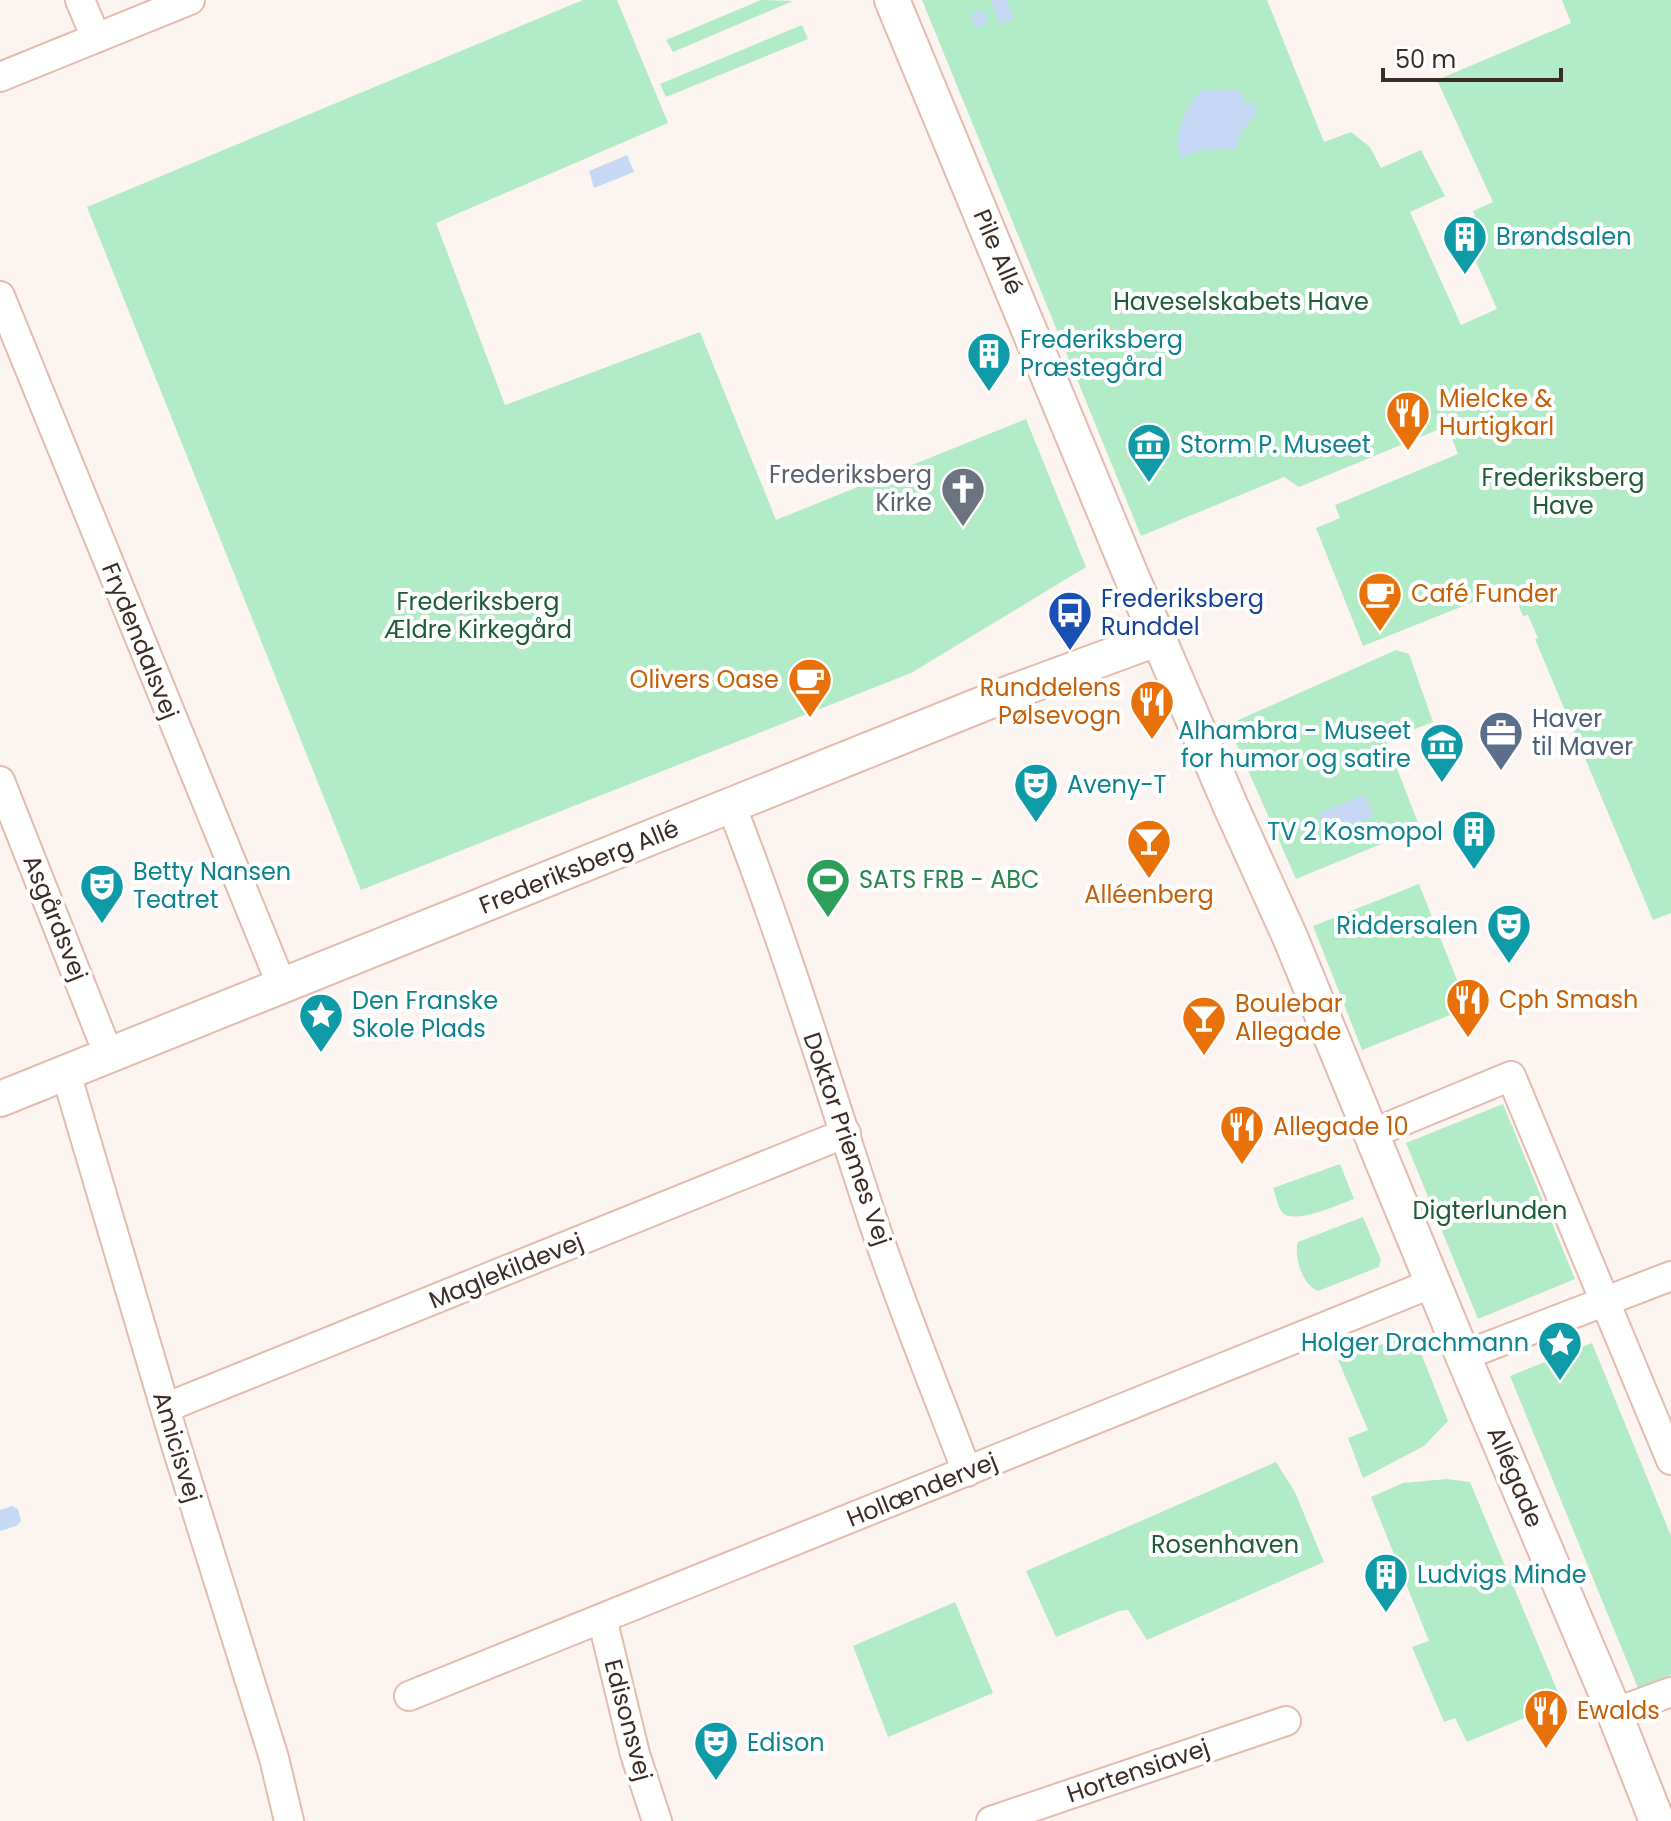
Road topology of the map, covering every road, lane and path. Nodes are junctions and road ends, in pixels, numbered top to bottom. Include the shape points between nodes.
1 (80, 0) edge
2 (190, 0) edge
3 (892, 0) edge
4 (96, 38) junction
5 (0, 77) edge
6 (0, 296) edge
7 (1159, 638) junction
8 (0, 781) edge
9 (731, 805) junction
10 (282, 986) junction
11 (109, 1056) junction
12 (66, 1073) junction
13 (0, 1099) edge
14 (846, 1133) junction
15 (1371, 1134) junction
16 (1671, 1276) edge
17 (1433, 1283) junction
18 (1605, 1301) junction
19 (1463, 1356) junction
20 (165, 1408) junction
21 (1671, 1460) edge
22 (967, 1472) junction
23 (602, 1618) junction
24 (1671, 1692) edge
25 (409, 1696) dead end
26 (1614, 1713) junction
27 (1286, 1721) dead end
28 (289, 1821) edge
29 (657, 1821) edge
30 (991, 1821) edge
31 (1657, 1821) edge

1 - 4 street
2 - 4 street
3 - 7 street, Pile Allé
4 - 5 street
6 - 10 street, Frydendalsvej
7 - 9 street, Frederiksberg Allé
7 - 15 street, Allégade
8 - 11 street, Asgårdsvej
9 - 10 street, Frederiksberg Allé
9 - 14 street, Doktor Priemes Vej
10 - 11 street, Frederiksberg Allé
11 - 12 street, Frederiksberg Allé
12 - 13 street, Frederiksberg Allé
12 - 20 street, Amicisvej
14 - 20 street, Maglekildevej
14 - 22 street, Doktor Priemes Vej
15 - 17 street, Allégade
15 - 18 street via 1511,1076
16 - 18 street
17 - 19 street, Allégade
17 - 22 street, Hollændervej
18 - 19 street
18 - 21 street
19 - 26 street, Allégade
20 - 28 street, Amicisvej
22 - 23 street, Hollændervej
23 - 25 street, Hollændervej
23 - 29 street, Edisonsvej
24 - 26 street
26 - 31 street, Allégade
27 - 30 street, Hortensiavej

